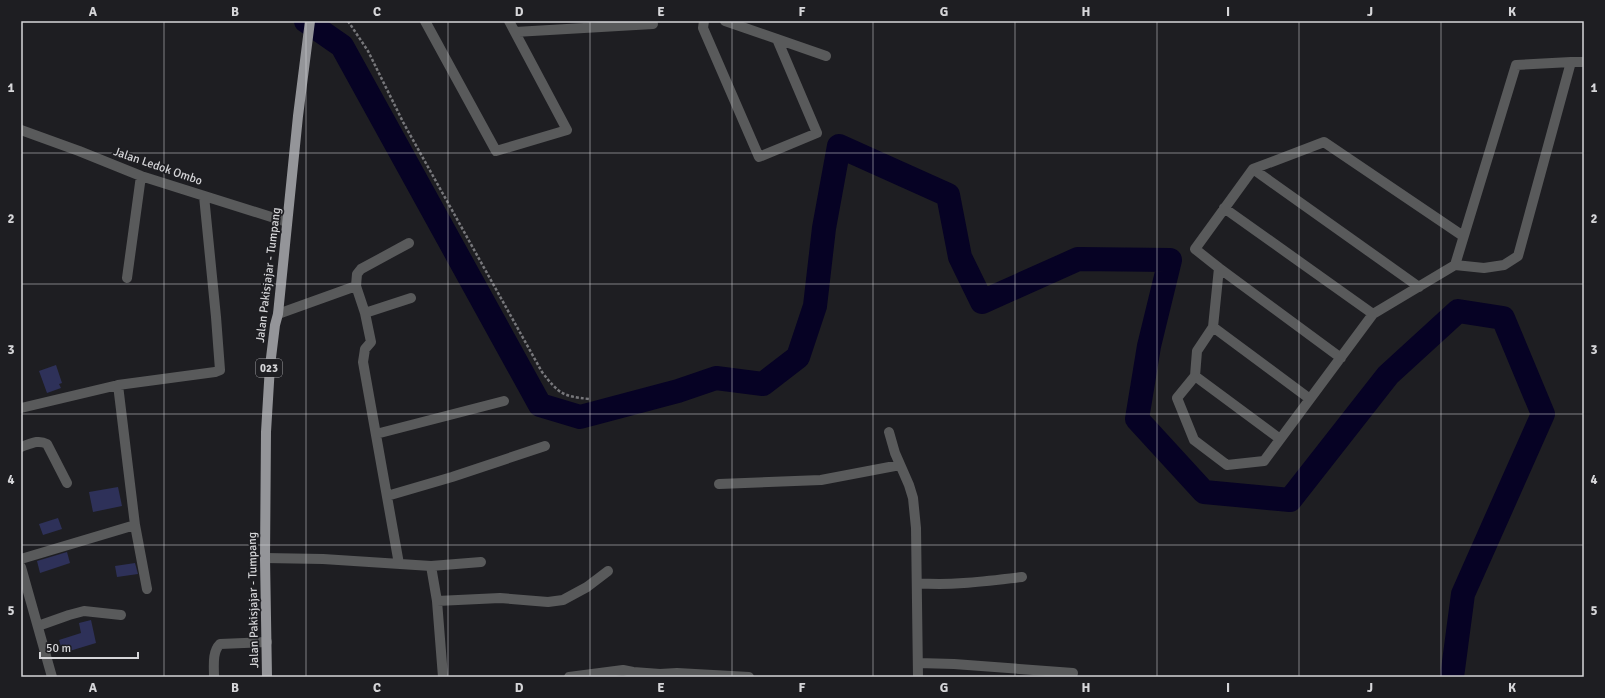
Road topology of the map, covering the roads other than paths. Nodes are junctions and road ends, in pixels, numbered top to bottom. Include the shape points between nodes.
1 (310, 21) edge
2 (425, 21) edge
3 (509, 21) edge
4 (704, 21) edge
5 (725, 21) edge
6 (653, 24) dead end
7 (515, 32) junction
8 (777, 39) junction
9 (826, 56) dead end
10 (1570, 62) junction
11 (1584, 62) edge
12 (21, 130) edge
13 (1253, 168) junction
14 (141, 176) junction
15 (204, 196) junction
16 (1224, 208) junction
17 (287, 222) junction
18 (1463, 236) junction
19 (409, 243) dead end
20 (1455, 265) junction
21 (1219, 268) junction
22 (127, 278) dead end
23 (356, 286) junction
24 (1419, 287) junction
25 (411, 298) dead end
26 (365, 313) junction
27 (278, 314) junction
28 (1373, 314) junction
29 (1213, 327) junction
30 (1341, 358) junction
31 (1195, 376) junction
32 (118, 385) junction
33 (1310, 399) junction
34 (504, 401) dead end
35 (21, 408) edge
36 (889, 432) dead end
37 (376, 434) junction
38 (1280, 439) junction
39 (545, 446) dead end
40 (21, 447) edge
41 (900, 466) junction
42 (67, 483) dead end
43 (719, 484) dead end
44 (387, 496) junction
45 (136, 525) junction
46 (265, 558) junction
47 (21, 559) edge
48 (481, 562) dead end
49 (399, 564) junction
50 (431, 566) junction
51 (21, 567) edge
52 (608, 571) dead end
53 (1022, 577) dead end
54 (917, 583) junction
55 (23, 584) edge
56 (147, 589) dead end
57 (437, 601) junction
58 (121, 615) dead end
59 (38, 626) junction
60 (267, 642) junction
61 (918, 663) junction
62 (1073, 673) dead end
63 (596, 675) edge
64 (677, 675) edge
65 (52, 677) edge
66 (214, 677) edge
67 (267, 677) edge
68 (443, 677) edge
69 (569, 677) edge
70 (749, 677) edge
71 (918, 677) edge

1 - 17 main road, Jalan Pakisjajar - Tumpang / 023
2 - 7 street via 496,151 566,130
3 - 7 street
4 - 8 street via 703,28 759,157 817,133
5 - 8 street
6 - 7 street
8 - 9 street
10 - 11 street
10 - 18 street via 1516,65
10 - 20 street via 1518,256 1504,265 1484,268
12 - 14 street, Jalan Ledok Ombo
13 - 16 street
13 - 18 street via 1324,142
13 - 24 street
14 - 15 street, Jalan Ledok Ombo
14 - 22 street
15 - 17 street, Jalan Ledok Ombo
15 - 32 street via 220,370
16 - 21 street via 1195,249
16 - 28 street
17 - 27 main road, Jalan Pakisjajar - Tumpang / 023
18 - 20 street
19 - 23 street via 361,269 356,274
20 - 24 street
21 - 29 street
21 - 30 street
23 - 26 street
23 - 27 street
24 - 28 street
25 - 26 street
26 - 37 street via 371,342 365,349 363,362
27 - 46 main road, Jalan Pakisjajar - Tumpang / 023 via 269,380 266,432
28 - 30 street
29 - 31 street via 1197,351
29 - 33 street
30 - 33 street
31 - 38 street
31 - 38 street via 1177,398 1194,440 1227,465 1264,461
32 - 35 street
32 - 45 street
33 - 38 street
34 - 37 street
36 - 41 street
37 - 44 street
39 - 44 street
40 - 42 street via 38,441 47,444
41 - 43 street via 821,480
41 - 54 street via 913,498
44 - 49 street
45 - 47 street
45 - 56 street
46 - 49 street
46 - 60 main road, Jalan Pakisjajar - Tumpang / 023
48 - 50 street
49 - 50 street
50 - 57 street
51 - 55 street
52 - 57 street via 587,588 563,600 548,602 500,598
53 - 54 street via 940,585
54 - 61 street
55 - 59 street
57 - 68 street
58 - 59 street via 84,611
59 - 65 street
60 - 66 street via 220,644 215,652
60 - 67 main road, Jalan Pakisjajar - Tumpang / 023
61 - 62 street
61 - 71 street
63 - 64 street via 623,670
63 - 69 street
64 - 70 street

